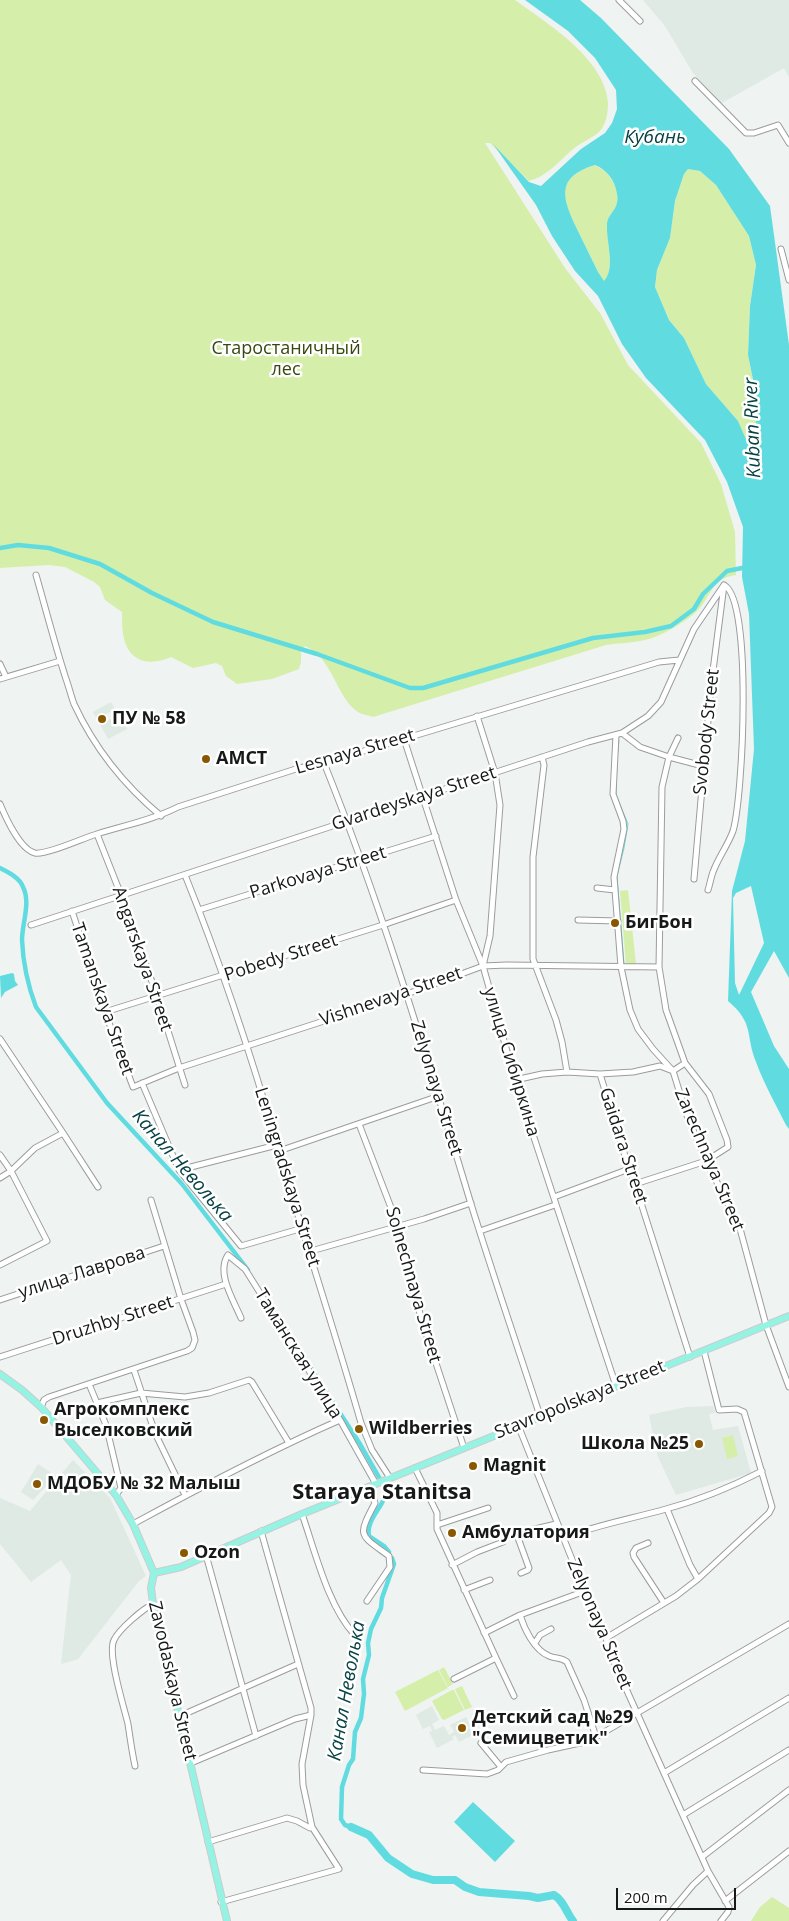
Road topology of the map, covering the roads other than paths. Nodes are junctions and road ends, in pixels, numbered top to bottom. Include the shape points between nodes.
1 (620, 0) edge
2 (640, 21) dead end
3 (694, 81) dead end
4 (789, 143) edge
5 (781, 249) dead end
6 (789, 280) edge
7 (36, 575) dead end
8 (724, 585) junction
9 (679, 660) junction
10 (60, 661) junction
11 (0, 664) edge
12 (3, 678) edge
13 (477, 716) junction
14 (622, 733) junction
15 (616, 736) junction
16 (404, 738) junction
17 (678, 738) dead end
18 (542, 757) junction
19 (669, 758) junction
20 (324, 763) junction
21 (703, 766) junction
22 (494, 773) junction
23 (423, 796) junction
24 (0, 804) edge
25 (161, 816) junction
26 (347, 820) junction
27 (97, 834) junction
28 (436, 836) junction
29 (362, 860) junction
30 (185, 875) junction
31 (694, 879) dead end
32 (597, 888) dead end
33 (615, 890) junction
34 (708, 890) dead end
35 (121, 894) junction
36 (456, 900) junction
37 (199, 910) junction
38 (72, 911) junction
39 (578, 920) dead end
40 (618, 922) junction
41 (31, 924) dead end
42 (383, 925) junction
43 (536, 965) junction
44 (482, 966) junction
45 (621, 967) junction
46 (659, 967) junction
47 (223, 976) junction
48 (407, 994) junction
49 (157, 996) junction
50 (105, 1012) junction
51 (0, 1039) edge
52 (246, 1045) junction
53 (685, 1063) junction
54 (179, 1068) junction
55 (673, 1071) junction
56 (567, 1072) junction
57 (600, 1074) junction
58 (515, 1080) junction
59 (142, 1083) junction
60 (185, 1085) dead end
61 (133, 1087) joint
62 (439, 1096) junction
63 (359, 1124) junction
64 (64, 1133) junction
65 (278, 1148) junction
66 (0, 1155) edge
67 (706, 1161) junction
68 (179, 1170) junction
69 (629, 1170) junction
70 (11, 1171) junction
71 (0, 1178) edge
72 (635, 1184) junction
73 (98, 1187) dead end
74 (554, 1197) junction
75 (151, 1200) dead end
76 (471, 1203) junction
77 (555, 1205) junction
78 (398, 1226) junction
79 (303, 1228) junction
80 (480, 1231) junction
81 (164, 1246) junction
82 (311, 1251) junction
83 (0, 1265) edge
84 (226, 1284) junction
85 (181, 1299) junction
86 (0, 1300) edge
87 (789, 1316) edge
88 (241, 1318) dead end
89 (766, 1325) junction
90 (704, 1351) junction
91 (0, 1357) edge
92 (690, 1357) junction
93 (134, 1370) junction
94 (0, 1374) edge
95 (89, 1384) junction
96 (616, 1386) junction
97 (789, 1387) edge
98 (141, 1394) junction
99 (97, 1403) junction
100 (40, 1406) junction
101 (540, 1416) junction
102 (340, 1420) junction
103 (518, 1425) junction
104 (289, 1443) junction
105 (464, 1448) junction
106 (415, 1468) junction
107 (762, 1471) junction
108 (389, 1479) junction
109 (377, 1484) junction
110 (369, 1487) junction
111 (116, 1495) junction
112 (185, 1496) junction
113 (488, 1508) dead end
114 (667, 1509) junction
115 (302, 1514) junction
116 (133, 1524) junction
117 (556, 1524) junction
118 (436, 1525) junction
119 (261, 1531) junction
120 (563, 1538) junction
121 (503, 1542) dead end
122 (648, 1542) dead end
123 (206, 1556) junction
124 (452, 1566) junction
125 (154, 1573) junction
126 (521, 1573) dead end
127 (698, 1579) junction
128 (490, 1580) dead end
129 (464, 1590) junction
130 (585, 1591) junction
131 (367, 1601) dead end
132 (664, 1603) junction
133 (153, 1604) junction
134 (520, 1615) junction
135 (789, 1624) edge
136 (551, 1629) dead end
137 (484, 1633) junction
138 (354, 1634) dead end
139 (606, 1638) junction
140 (535, 1643) junction
141 (496, 1658) junction
142 (298, 1664) junction
143 (454, 1679) dead end
144 (243, 1688) junction
145 (514, 1696) dead end
146 (789, 1698) edge
147 (637, 1713) junction
148 (311, 1715) junction
149 (180, 1716) junction
150 (256, 1736) junction
151 (596, 1737) junction
152 (481, 1743) dead end
153 (789, 1750) edge
154 (191, 1763) junction
155 (135, 1766) dead end
156 (501, 1767) junction
157 (423, 1770) dead end
158 (664, 1773) junction
159 (789, 1790) edge
160 (682, 1815) junction
161 (312, 1827) junction
162 (208, 1842) junction
163 (789, 1851) edge
164 (702, 1856) junction
165 (708, 1871) junction
166 (726, 1901) junction
167 (221, 1902) junction
168 (226, 1921) edge
169 (663, 1921) edge
170 (722, 1921) edge

1 - 2 street
3 - 4 street via 746,133 778,126
5 - 6 street
7 - 10 street
8 - 9 street, Gvardeyskaya Street via 694,629
8 - 21 street, Svobody Street
8 - 34 street via 736,602 741,635 744,718 733,830
9 - 13 street, Lesnaya Street via 650,665
9 - 14 street, Gvardeyskaya Street via 661,702 648,716
10 - 12 street
10 - 25 street via 73,702 96,743 121,776
11 - 12 street
13 - 16 street, Lesnaya Street
13 - 22 street
14 - 15 street, Gvardeyskaya Street
14 - 19 street via 640,747
15 - 18 street, Gvardeyskaya Street
15 - 33 street, Zarechnaya Street via 613,794 624,829 614,876
16 - 20 street, Lesnaya Street
16 - 23 street, улица Сибиркина
17 - 19 street
18 - 22 street, Gvardeyskaya Street
18 - 43 street via 544,765 533,857 533,959
19 - 21 street
19 - 46 street via 662,786
20 - 25 street, Lesnaya Street via 178,807
20 - 26 street, Zelyonaya Street
21 - 31 street, Svobody Street
22 - 23 street, Gvardeyskaya Street
22 - 44 street via 501,814 490,936
23 - 26 street, Gvardeyskaya Street
23 - 28 street, улица Сибиркина
24 - 27 street, Lesnaya Street via 18,838 34,853
25 - 27 street, Lesnaya Street
26 - 29 street, Zelyonaya Street
26 - 30 street, Gvardeyskaya Street
27 - 35 street, Angarskaya Street
28 - 29 street, Parkovaya Street
28 - 36 street, улица Сибиркина
29 - 37 street, Parkovaya Street
29 - 42 street, Zelyonaya Street
30 - 35 street, Gvardeyskaya Street
30 - 37 street, Leningradskaya Street
32 - 33 street
33 - 40 street, Zarechnaya Street
35 - 38 street, Gvardeyskaya Street
35 - 49 street, Angarskaya Street
36 - 42 street, Pobedy Street
36 - 44 street, улица Сибиркина
37 - 47 street, Leningradskaya Street
38 - 41 street, Gvardeyskaya Street
38 - 50 street, Tamanskaya Street
39 - 40 street
40 - 45 street, Zarechnaya Street
42 - 47 street, Pobedy Street
42 - 48 street, Zelyonaya Street
43 - 44 street, Vishnevaya Street
43 - 45 street, Vishnevaya Street
43 - 56 street via 556,1020
44 - 48 street, Vishnevaya Street
44 - 58 street, улица Сибиркина
45 - 46 street, Vishnevaya Street
45 - 55 street, Zarechnaya Street via 630,1010 638,1029
46 - 53 street via 666,1010
47 - 49 street, Pobedy Street
47 - 52 street, Leningradskaya Street
48 - 52 street, Vishnevaya Street
48 - 62 street, Zelyonaya Street
49 - 50 street, Pobedy Street
49 - 54 street, Angarskaya Street
50 - 61 street, Tamanskaya Street
51 - 64 street
52 - 54 street, Vishnevaya Street
52 - 65 street, Leningradskaya Street
53 - 55 street
53 - 67 street via 709,1094 727,1140 728,1147
54 - 59 street, Vishnevaya Street
54 - 60 street, Angarskaya Street
55 - 57 street via 660,1066
55 - 67 street, Zarechnaya Street
56 - 57 street, Gaidara Street
56 - 58 street, Gaidara Street
57 - 69 street, Gaidara Street
58 - 74 street, улица Сибиркина
59 - 61 street, Vishnevaya Street
59 - 68 street, Tamanskaya Street
62 - 63 street
62 - 76 street, Zelyonaya Street
63 - 65 street
63 - 78 street, Solnechnaya Street
64 - 70 street via 36,1148
64 - 73 street
65 - 68 street
65 - 79 street, Leningradskaya Street
66 - 70 street
67 - 72 street
67 - 89 street, Zarechnaya Street via 738,1225
68 - 79 street, Tamanskaya Street via 241,1246
69 - 72 street, Gaidara Street
69 - 74 street
70 - 71 street
70 - 83 street via 47,1240
72 - 92 street, Gaidara Street
74 - 77 street, улица Сибиркина
75 - 81 street
76 - 78 street
76 - 80 street, Zelyonaya Street
77 - 80 street
77 - 96 street, улица Сибиркина
78 - 82 street
78 - 105 street, Solnechnaya Street via 422,1321
79 - 82 street, Leningradskaya Street
80 - 101 street, Zelyonaya Street
81 - 85 street
81 - 86 street, улица Лаврова
82 - 108 street, Leningradskaya Street via 362,1423 372,1450
84 - 85 street, Druzhby Street
84 - 88 street
84 - 102 street, Таманская улица via 223,1266 228,1255 245,1269
85 - 91 street, Druzhby Street
85 - 93 street via 195,1340 192,1348
87 - 89 main road, Stavropolskaya Street
89 - 90 main road, Stavropolskaya Street
89 - 97 street, Zarechnaya Street
90 - 92 main road, Stavropolskaya Street
90 - 107 street via 719,1410 744,1412
92 - 96 main road, Stavropolskaya Street
93 - 95 street
93 - 98 street
94 - 100 main road, Zavodaskaya Street
95 - 99 street
95 - 100 street via 49,1397
96 - 101 main road, Stavropolskaya Street
98 - 99 street
98 - 104 street via 185,1397 249,1380
98 - 112 street via 155,1433
99 - 111 street via 106,1425 121,1488
100 - 111 main road, Zavodaskaya Street
101 - 103 main road, Stavropolskaya Street
102 - 104 street
102 - 109 street, Таманская улица
103 - 105 main road, Stavropolskaya Street
103 - 117 street, Zelyonaya Street
104 - 112 street
105 - 106 main road, Stavropolskaya Street
106 - 108 main road, Stavropolskaya Street
106 - 118 street via 437,1513
107 - 114 street via 716,1493
107 - 127 street via 772,1502 769,1514
108 - 109 main road, Stavropolskaya Street
109 - 110 main road, Stavropolskaya Street
110 - 115 main road, Stavropolskaya Street
110 - 131 street via 375,1503 363,1527 363,1534 366,1540 389,1556 390,1567
111 - 116 main road, Zavodaskaya Street
112 - 116 street
113 - 118 street
114 - 120 street via 589,1528
114 - 127 street
115 - 119 main road, Stavropolskaya Street
115 - 138 street via 333,1600 344,1624
116 - 125 main road, Zavodaskaya Street
117 - 120 street, Zelyonaya Street
117 - 126 street via 518,1533 529,1568
118 - 124 street
119 - 123 main road, Stavropolskaya Street
119 - 142 street
120 - 130 street, Zelyonaya Street
121 - 124 street
122 - 132 street via 636,1548 634,1557
123 - 125 main road, Stavropolskaya Street via 181,1567
123 - 144 street
124 - 129 street
125 - 133 main road, Zavodaskaya Street via 151,1588
127 - 132 street
128 - 129 street
129 - 137 street
130 - 134 street
130 - 139 street, Zelyonaya Street
132 - 139 street
133 - 149 main road, Zavodaskaya Street
133 - 155 street via 128,1623 113,1641 112,1648
134 - 137 street
134 - 140 street
135 - 147 street
136 - 140 street
137 - 141 street
139 - 147 street, Zelyonaya Street
140 - 151 street via 549,1656 567,1662
141 - 143 street
141 - 145 street
142 - 144 street
142 - 148 street
144 - 149 street
144 - 150 street
146 - 158 street
147 - 151 street
147 - 158 street, Zelyonaya Street
148 - 150 street
148 - 161 street via 302,1764
149 - 154 main road, Zavodaskaya Street
150 - 154 street
151 - 156 street via 506,1762
152 - 156 street
153 - 160 street
154 - 162 main road, Zavodaskaya Street
156 - 157 street via 487,1774
158 - 160 street, Zelyonaya Street
159 - 164 street
160 - 164 street, Zelyonaya Street
161 - 162 street via 287,1818
161 - 167 street via 339,1869
162 - 167 main road, Zavodaskaya Street
163 - 166 street
164 - 165 street, Zelyonaya Street
165 - 166 street, Zelyonaya Street
165 - 169 street
166 - 170 street via 729,1908
167 - 168 main road, Zavodaskaya Street

